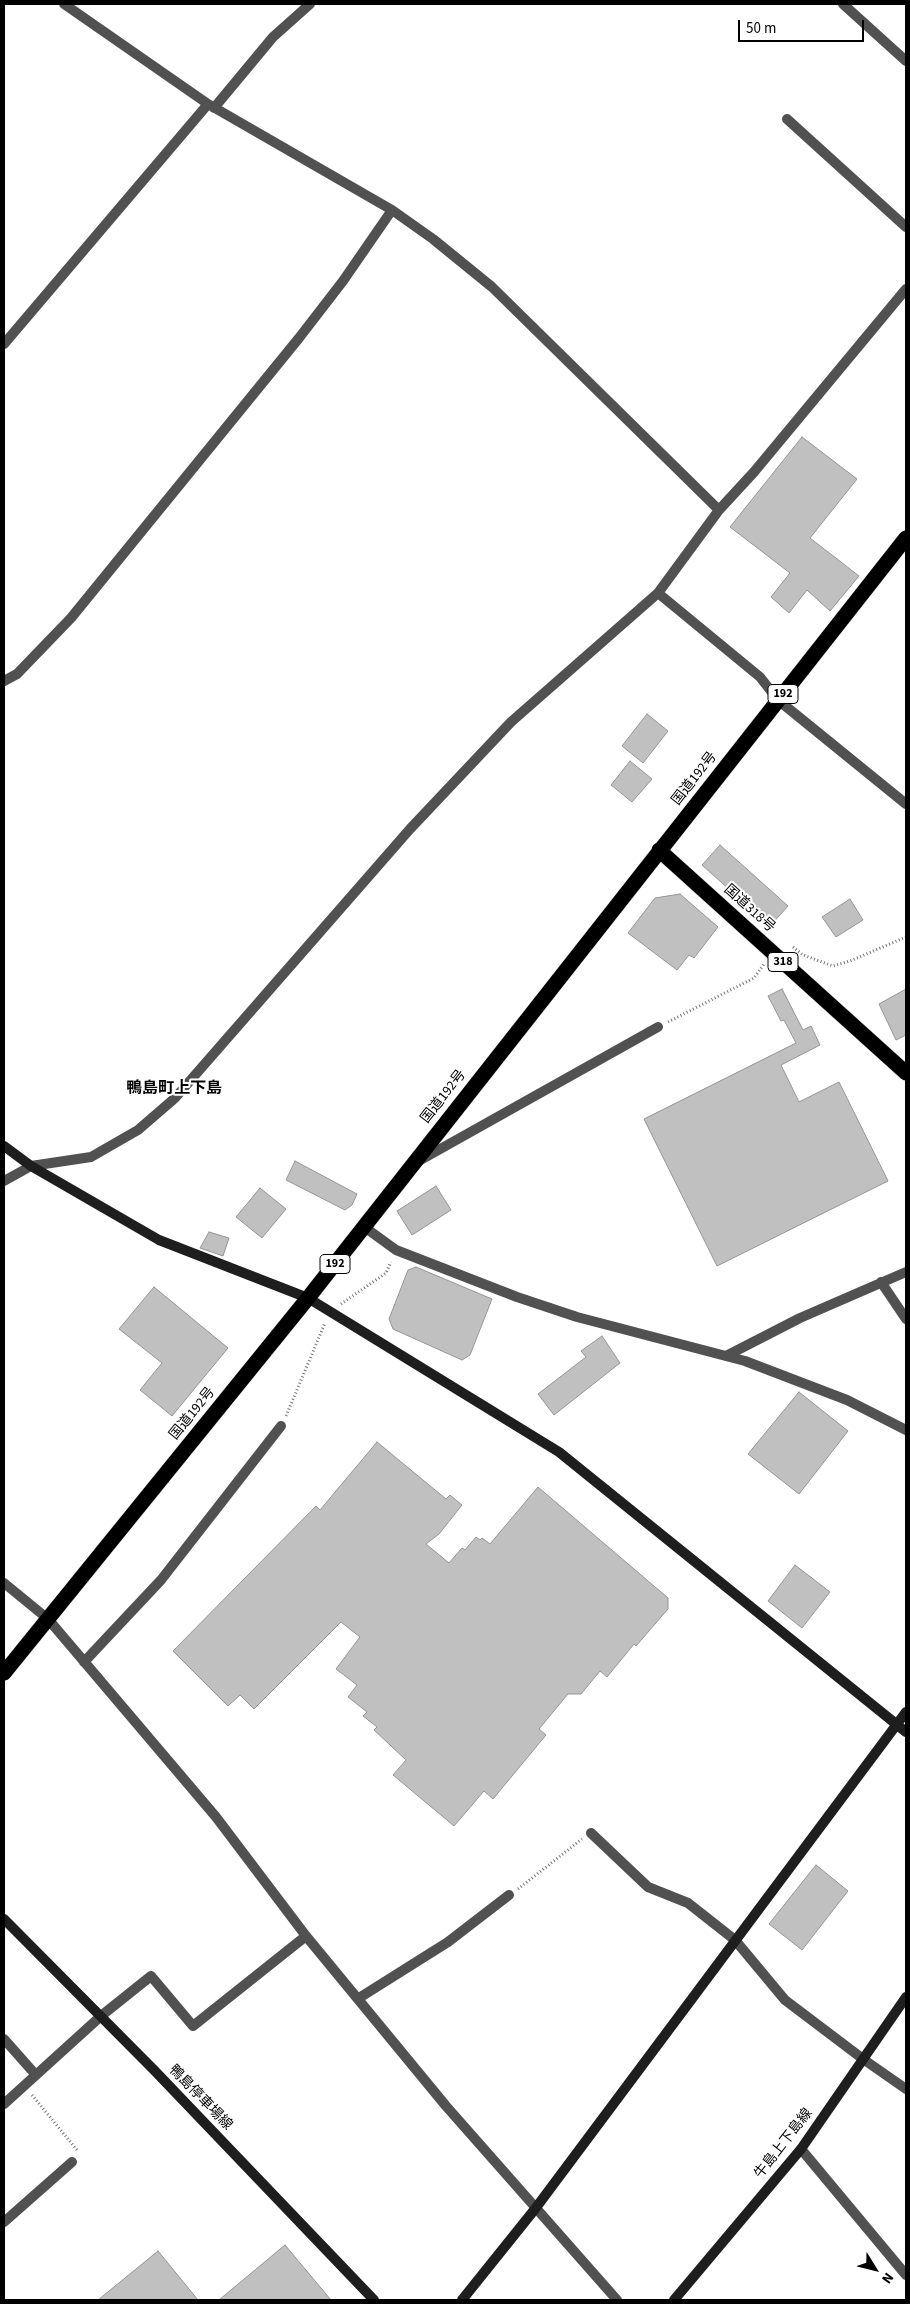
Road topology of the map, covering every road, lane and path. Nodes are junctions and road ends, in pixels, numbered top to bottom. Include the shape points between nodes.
1 (64, 4) edge
2 (310, 4) edge
3 (843, 4) edge
4 (906, 61) edge
5 (211, 106) junction
6 (787, 118) dead end
7 (392, 210) junction
8 (906, 227) edge
9 (904, 295) edge
10 (4, 344) edge
11 (719, 510) junction
12 (906, 538) edge
13 (658, 593) junction
14 (4, 681) edge
15 (778, 700) junction
16 (906, 804) edge
17 (659, 850) junction
18 (658, 1027) dead end
19 (906, 1073) edge
20 (4, 1146) edge
21 (31, 1166) junction
22 (411, 1166) junction
23 (4, 1180) edge
24 (364, 1226) junction
25 (396, 1250) junction
26 (906, 1272) edge
27 (881, 1282) junction
28 (308, 1298) junction
29 (330, 1311) junction
30 (906, 1319) edge
31 (726, 1356) junction
32 (281, 1426) joint
33 (906, 1430) edge
34 (4, 1584) edge
35 (48, 1619) junction
36 (84, 1662) junction
37 (4, 1673) edge
38 (906, 1712) edge
39 (897, 1724) junction
40 (906, 1732) edge
41 (591, 1832) joint
42 (510, 1895) joint
43 (4, 1919) edge
44 (306, 1936) junction
45 (735, 1940) junction
46 (906, 1997) edge
47 (358, 1998) junction
48 (102, 2016) junction
49 (4, 2039) edge
50 (863, 2059) junction
51 (35, 2074) junction
52 (24, 2084) junction
53 (906, 2089) edge
54 (4, 2104) edge
55 (801, 2149) junction
56 (72, 2162) joint
57 (535, 2209) junction
58 (4, 2222) edge
59 (906, 2275) edge
60 (374, 2300) edge
61 (462, 2300) edge
62 (617, 2300) edge
63 (674, 2300) edge

1 - 5 street
2 - 5 street via 273,37
3 - 4 street
5 - 7 street
5 - 10 street
6 - 8 street
7 - 11 street via 492,287
7 - 14 street via 300,338 71,618 17,674
9 - 11 street
11 - 13 street
12 - 15 highway, 国道192号 / 192
13 - 15 street via 760,678
13 - 21 street via 511,722 410,829 175,1098 138,1130 91,1157
15 - 16 street
15 - 17 highway, 国道192号 / 192
17 - 19 highway, 国道318号 / 318
17 - 22 highway, 国道192号 / 192
18 - 22 street
20 - 21 street
21 - 23 street
21 - 28 street via 159,1240
22 - 24 highway, 国道192号 / 192
24 - 25 street
24 - 28 highway, 国道192号 / 192
25 - 29 path via 386,1273
25 - 31 street via 577,1317
26 - 27 street
27 - 30 street
27 - 31 street
28 - 29 street
28 - 35 highway, 国道192号 / 192
29 - 32 path
29 - 39 street via 559,1452
31 - 33 street via 847,1400
32 - 36 street via 161,1580
34 - 35 street
35 - 36 street
35 - 37 highway, 国道192号 / 192
36 - 44 street via 216,1817
38 - 39 street
39 - 40 street
39 - 45 street
41 - 42 path
41 - 45 street via 648,1887 688,1903
42 - 47 street via 448,1942
43 - 48 street, 鴨島停車場線
44 - 47 street
44 - 48 street via 193,2026 150,1976
45 - 50 street via 785,2000
45 - 57 street
46 - 50 street, 牛島上下島線
47 - 57 street
48 - 51 street
48 - 60 street, 鴨島停車場線
49 - 51 street
50 - 53 street
50 - 55 street, 牛島上下島線
51 - 52 street
52 - 54 street
52 - 56 path via 80,2153
55 - 59 street
55 - 63 street, 牛島上下島線
56 - 58 street
57 - 61 street
57 - 62 street

